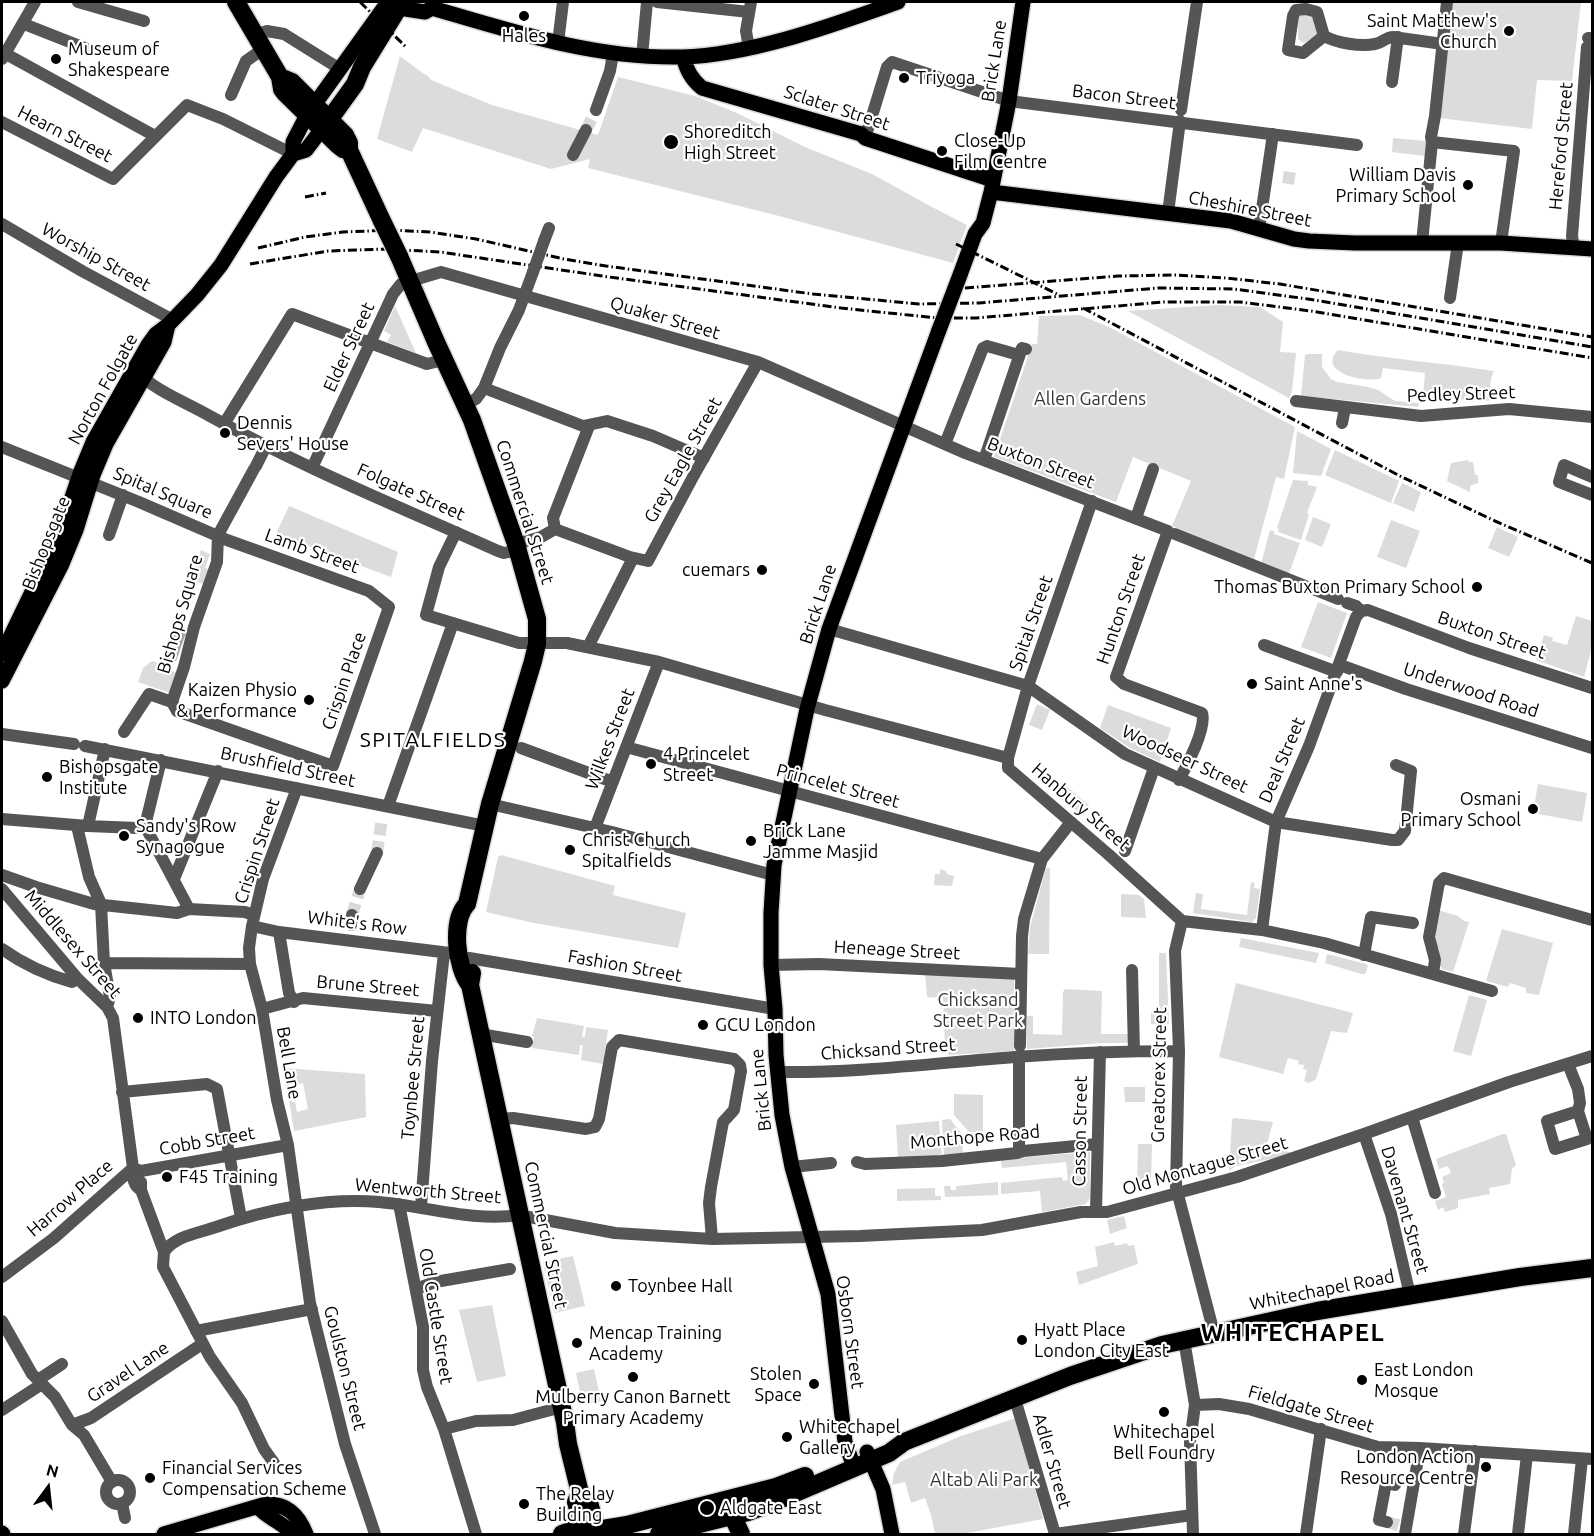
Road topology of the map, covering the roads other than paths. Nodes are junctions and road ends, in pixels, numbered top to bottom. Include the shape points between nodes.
1 (36, 2) edge
2 (78, 2) edge
3 (236, 2) edge
4 (563, 2) edge
5 (647, 2) edge
6 (657, 2) edge
7 (898, 2) edge
8 (1023, 2) edge
9 (1197, 2) edge
10 (1448, 2) edge
11 (396, 4) edge
12 (430, 5) edge
13 (750, 7) edge
14 (144, 21) dead end
15 (24, 24) junction
16 (1324, 36) dead end
17 (1398, 37) junction
18 (1589, 41) edge
19 (260, 42) junction
20 (558, 43) junction
21 (1443, 44) junction
22 (85, 48) dead end
23 (748, 48) junction
24 (613, 54) junction
25 (642, 56) junction
26 (4, 57) edge
27 (683, 57) junction
28 (340, 69) junction
29 (1392, 82) dead end
30 (355, 84) junction
31 (231, 95) dead end
32 (1009, 100) junction
33 (311, 109) junction
34 (596, 110) tunnel mouth
35 (1180, 116) junction
36 (2, 122) edge
37 (325, 124) junction
38 (586, 130) tunnel mouth
39 (861, 134) junction
40 (1273, 134) junction
41 (1587, 134) edge
42 (155, 136) junction
43 (1432, 142) junction
44 (347, 143) junction
45 (1357, 146) dead end
46 (293, 154) junction
47 (573, 155) dead end
48 (992, 186) junction
49 (1168, 213) junction
50 (2, 224) edge
51 (549, 228) dead end
52 (1259, 230) junction
53 (1422, 243) junction
54 (1458, 243) junction
55 (1501, 243) junction
56 (1574, 248) junction
57 (1593, 249) edge
58 (410, 281) junction
59 (524, 297) junction
60 (1450, 298) dead end
61 (171, 322) junction
62 (370, 344) junction
63 (444, 360) junction
64 (758, 362) junction
65 (139, 374) junction
66 (484, 388) junction
67 (1296, 400) dead end
68 (465, 404) junction
69 (1345, 408) junction
70 (1593, 417) edge
71 (1341, 423) dead end
72 (224, 424) junction
73 (589, 426) junction
74 (903, 427) junction
75 (945, 444) junction
76 (266, 446) junction
77 (2, 447) edge
78 (704, 458) junction
79 (984, 460) junction
80 (312, 468) junction
81 (1153, 469) dead end
82 (1593, 477) edge
83 (85, 480) junction
84 (123, 495) junction
85 (1593, 495) edge
86 (1092, 501) junction
87 (1136, 518) junction
88 (555, 529) junction
89 (456, 532) junction
90 (1171, 532) junction
91 (218, 535) junction
92 (109, 536) dead end
93 (517, 547) junction
94 (633, 558) junction
95 (390, 607) joint
96 (1361, 611) junction
97 (453, 623) junction
98 (829, 629) junction
99 (537, 644) junction
100 (1264, 645) dead end
101 (588, 647) junction
102 (2, 654) edge
103 (659, 662) junction
104 (1338, 668) junction
105 (2, 681) edge
106 (1028, 686) junction
107 (1593, 688) edge
108 (808, 705) junction
109 (174, 706) junction
110 (124, 732) dead end
111 (2, 734) edge
112 (626, 747) junction
113 (520, 748) dead end
114 (1593, 748) edge
115 (105, 749) junction
116 (1008, 759) junction
117 (162, 760) junction
118 (1396, 765) dead end
119 (1154, 768) junction
120 (218, 771) junction
121 (1179, 780) junction
122 (613, 782) junction
123 (297, 788) junction
124 (789, 792) junction
125 (490, 804) junction
126 (388, 806) junction
127 (2, 819) edge
128 (1071, 822) junction
129 (1276, 822) junction
130 (82, 826) junction
131 (145, 826) junction
132 (484, 826) junction
133 (595, 828) junction
134 (1125, 851) dead end
135 (376, 853) tunnel mouth
136 (1041, 859) junction
137 (2, 875) edge
138 (773, 875) junction
139 (174, 879) junction
140 (360, 889) tunnel mouth
141 (2, 890) edge
142 (101, 904) junction
143 (189, 909) junction
144 (253, 920) junction
145 (1593, 920) edge
146 (1182, 921) junction
147 (1413, 923) dead end
148 (1262, 930) junction
149 (279, 932) junction
150 (2, 949) edge
151 (457, 955) junction
152 (1364, 955) junction
153 (104, 963) junction
154 (250, 964) junction
155 (771, 965) junction
156 (1132, 970) dead end
157 (1021, 974) junction
158 (1433, 974) junction
159 (78, 979) junction
160 (1492, 991) dead end
161 (294, 1002) junction
162 (107, 1007) junction
163 (262, 1009) junction
164 (775, 1010) junction
165 (437, 1011) junction
166 (480, 1034) junction
167 (527, 1042) dead end
168 (1020, 1051) junction
169 (1134, 1051) junction
170 (1179, 1051) junction
171 (1100, 1052) junction
172 (1593, 1056) edge
173 (1569, 1064) junction
174 (778, 1072) junction
175 (123, 1092) junction
176 (1578, 1112) dead end
177 (1413, 1117) junction
178 (499, 1119) junction
179 (1364, 1134) junction
180 (1097, 1144) junction
181 (288, 1145) junction
182 (1023, 1151) junction
183 (230, 1156) junction
184 (857, 1162) dead end
185 (831, 1163) dead end
186 (792, 1167) junction
187 (133, 1168) junction
188 (1435, 1193) dead end
189 (1177, 1194) junction
190 (399, 1204) junction
191 (296, 1206) junction
192 (421, 1207) junction
193 (1096, 1212) junction
194 (520, 1217) junction
195 (241, 1218) junction
196 (813, 1237) junction
197 (712, 1239) junction
198 (164, 1252) junction
199 (1593, 1268) edge
200 (510, 1269) dead end
201 (2, 1277) edge
202 (416, 1288) junction
203 (1410, 1295) junction
204 (312, 1309) junction
205 (2, 1321) edge
206 (196, 1332) junction
207 (1214, 1333) junction
208 (1184, 1340) junction
209 (202, 1344) junction
210 (62, 1364) dead end
211 (40, 1382) junction
212 (1015, 1399) junction
213 (1195, 1405) junction
214 (562, 1407) junction
215 (2, 1410) edge
216 (72, 1425) junction
217 (444, 1429) junction
218 (1321, 1429) junction
219 (1420, 1448) junction
220 (1475, 1451) junction
221 (1527, 1455) junction
222 (861, 1459) junction
223 (1585, 1462) edge
224 (274, 1463) dead end
225 (111, 1480) junction
226 (1395, 1485) dead end
227 (122, 1503) junction
228 (258, 1507) junction
229 (726, 1514) edge
230 (1192, 1515) junction
231 (125, 1518) dead end
232 (1387, 1522) dead end
233 (683, 1528) junction
234 (1404, 1529) edge
235 (590, 1532) edge
236 (164, 1534) edge
237 (292, 1534) edge
238 (306, 1534) edge
239 (375, 1534) edge
240 (476, 1534) edge
241 (562, 1534) edge
242 (635, 1534) edge
243 (659, 1534) edge
244 (741, 1534) edge
245 (892, 1534) edge
246 (1055, 1534) edge
247 (1193, 1534) edge
248 (1306, 1534) edge
249 (1464, 1534) edge
250 (1518, 1534) edge
251 (1574, 1534) edge

1 - 15 street
2 - 14 street
3 - 19 highway
4 - 20 street
5 - 25 street
6 - 13 street
7 - 23 main road
8 - 32 main road, Brick Lane
9 - 35 street
10 - 21 street
11 - 12 main road via 425,12
11 - 28 main road
11 - 30 highway
12 - 20 main road
13 - 23 street
15 - 22 street
15 - 26 street
16 - 17 street via 1369,44
17 - 21 street
17 - 29 street
18 - 41 street, Hereford Street
19 - 28 street via 267,30 284,34
19 - 31 street via 246,61
19 - 33 highway, Commercial Street via 280,77 292,82
20 - 24 main road
21 - 43 street
23 - 27 main road
24 - 25 main road
24 - 34 street
25 - 27 main road
26 - 42 street
27 - 39 main road, Sclater Street via 689,74 702,87
28 - 33 main road
30 - 37 highway
30 - 44 highway
32 - 35 street, Bacon Street
32 - 39 street, Bacon Street via 892,62 887,67 868,129
32 - 48 main road, Brick Lane
33 - 37 highway, Commercial Street
33 - 46 main road via 293,142
35 - 40 street, Bacon Street
35 - 49 street
36 - 42 street, Hearn Street via 113,178
37 - 44 highway, Commercial Street
37 - 46 main road via 306,150
38 - 47 street
39 - 48 main road, Sclater Street
40 - 45 street, Bacon Street
40 - 52 street
41 - 56 street, Hereford Street via 1572,236
42 - 46 street via 184,106 192,106
43 - 53 street
43 - 55 street via 1514,151
44 - 58 highway, Commercial Street, bridge
46 - 61 main road via 221,265
48 - 49 main road, Cheshire Street
48 - 74 main road, Brick Lane, bridge via 983,223 975,234
49 - 52 main road, Cheshire Street via 1231,221
50 - 61 street, Worship Street
51 - 59 street, bridge
52 - 53 main road, Cheshire Street via 1309,241
53 - 54 main road, Cheshire Street
54 - 55 main road, Cheshire Street
54 - 60 street
55 - 56 main road, Cheshire Street
56 - 57 main road, Cheshire Street
58 - 59 street, Quaker Street via 441,272
58 - 62 street, Elder Street via 393,294
58 - 63 highway, Commercial Street
59 - 64 street, Quaker Street
59 - 66 street
61 - 65 main road, Norton Folgate via 164,342
62 - 63 street via 428,364
62 - 72 street via 292,314
62 - 80 street, Elder Street
63 - 68 highway, Commercial Street
64 - 74 street, Quaker Street
64 - 78 street, Grey Eagle Street
65 - 72 street, Folgate Street
65 - 83 main road, Norton Folgate
66 - 68 street via 476,399
66 - 73 street
67 - 69 street, Pedley Street
68 - 93 highway, Commercial Street
69 - 70 street, Pedley Street via 1421,416 1509,409
69 - 71 street
72 - 76 street, Folgate Street
73 - 78 street via 607,421
73 - 88 street via 553,518
74 - 75 street, Buxton Street
74 - 98 main road, Brick Lane
75 - 79 street, Buxton Street
75 - 79 street via 983,348 1023,352
76 - 80 street, Folgate Street
76 - 91 street, Spital Square
77 - 83 street, Spital Square
78 - 94 street, Grey Eagle Street via 648,561
79 - 86 street, Buxton Street
80 - 89 street, Folgate Street
81 - 87 street
82 - 85 street via 1564,465 1559,482
83 - 84 street, Spital Square
83 - 102 main road, Bishopsgate
83 - 105 main road, Bishopsgate via 76,531
84 - 91 street, Spital Square
84 - 92 street
86 - 87 street, Buxton Street
86 - 106 street, Spital Street
87 - 90 street, Buxton Street
88 - 93 street
88 - 94 street
89 - 93 street, Folgate Street via 504,553
89 - 97 street via 440,567 426,615
90 - 96 street, Buxton Street
90 - 121 street, Hunton Street via 1116,677 1124,684 1202,713 1199,735
91 - 95 street, Lamb Street via 369,591
91 - 109 street, Bishops Square via 217,562 194,627
93 - 99 highway, Commercial Street via 537,619
94 - 101 street
95 - 109 street, Crispin Place via 333,766
96 - 104 street, Deal Street
96 - 107 street, Buxton Street via 1368,610
97 - 99 street via 519,643
97 - 126 street
98 - 106 street, Woodseer Street
98 - 108 main road, Brick Lane
99 - 101 street, Hanbury Street via 555,642
99 - 125 highway, Commercial Street
100 - 104 street, Underwood Road
101 - 103 street, Hanbury Street
103 - 108 street, Hanbury Street
103 - 112 street, Wilkes Street
104 - 114 street, Underwood Road
104 - 129 street, Deal Street
106 - 116 street, Spital Street
106 - 119 street, Woodseer Street via 1125,754
108 - 116 street, Hanbury Street
108 - 124 main road, Brick Lane
109 - 110 street, Bishops Square via 149,694
111 - 115 street, Brushfield Street
112 - 122 street, Wilkes Street
112 - 124 street, Princelet Street
113 - 122 street
115 - 117 street, Brushfield Street
115 - 130 street
116 - 128 street, Hanbury Street via 1008,768
117 - 120 street, Brushfield Street
117 - 131 street
118 - 129 street, Woodseer Street via 1412,771 1405,831 1398,840
119 - 121 street, Woodseer Street
119 - 134 street
120 - 123 street, Brushfield Street
120 - 139 street
121 - 129 street, Woodseer Street
122 - 133 street, Wilkes Street
123 - 126 street, Brushfield Street
123 - 144 street, Crispin Street via 263,879
124 - 136 street, Princelet Street
124 - 138 main road, Brick Lane
125 - 132 highway, Commercial Street
125 - 133 street
126 - 132 street, Brushfield Street
127 - 130 street
128 - 136 street
128 - 146 street, Hanbury Street
129 - 148 street, Deal Street
130 - 131 street
130 - 142 street via 89,877
131 - 139 street
132 - 151 highway, Commercial Street via 466,904 470,911 467,938
133 - 138 street
135 - 140 street
136 - 157 street via 1024,919
137 - 142 street, White's Row
138 - 155 main road, Brick Lane
139 - 143 street
141 - 159 street, Middlesex Street
142 - 143 street, White's Row via 177,913
142 - 153 street
143 - 144 street, White's Row via 245,912
144 - 149 street, White's Row
144 - 154 street, Bell Lane
145 - 158 street via 1444,878 1439,883 1430,937 1435,960
146 - 148 street
146 - 170 street, Greatorex Street via 1175,951
147 - 152 street via 1371,917
148 - 152 street
149 - 151 street, White's Row
149 - 161 street via 289,993
150 - 159 street via 45,972 72,982
151 - 164 street, Fashion Street
151 - 165 street, Toynbee Street
151 - 166 highway, Commercial Street via 462,976 470,985
152 - 158 street
153 - 154 street
153 - 162 street via 110,997
154 - 163 street, Bell Lane
155 - 157 street, Heneage Street
155 - 164 main road, Brick Lane
156 - 169 street
157 - 168 street
158 - 160 street
159 - 162 street, Middlesex Street
161 - 163 street, Brune Street
161 - 165 street, Brune Street via 303,998
162 - 175 street, Middlesex Street via 113,1018
163 - 181 street, Bell Lane
164 - 174 main road, Brick Lane
165 - 192 street, Toynbee Street
166 - 167 street
166 - 178 highway, Commercial Street
168 - 171 street, Chicksand Street
168 - 174 street, Chicksand Street via 853,1071
168 - 182 street via 1019,1144
169 - 170 street, Chicksand Street
169 - 171 street, Chicksand Street
170 - 189 street, Greatorex Street
171 - 180 street, Casson Street
172 - 173 street, Old Montague Street
173 - 176 street via 1578,1089
173 - 177 street, Old Montague Street
174 - 186 main road, Brick Lane
175 - 183 street via 207,1084 218,1089
175 - 187 street, Middlesex Street
177 - 179 street, Old Montague Street
177 - 188 street
178 - 194 highway, Commercial Street
178 - 197 street via 595,1127 612,1047 619,1040 734,1059 741,1071 734,1110 723,1122 713,1177 709,1203
179 - 189 street, Old Montague Street
179 - 203 street, Davenant Street via 1391,1214
180 - 182 street, Monthope Road
180 - 193 street, Casson Street
181 - 183 street, Cobb Street
181 - 191 street, Bell Lane
182 - 184 street, Monthope Road via 942,1161
183 - 187 street, Cobb Street via 141,1171
183 - 195 street
185 - 186 street
186 - 196 main road, Brick Lane
187 - 198 street, Middlesex Street via 140,1178
187 - 201 street, Harrow Place via 54,1238
189 - 193 street, Old Montague Street
189 - 207 street, Greatorex Street
190 - 191 street, Wentworth Street via 375,1201
190 - 192 street, Wentworth Street
190 - 202 street, Old Castle Street
191 - 195 street, Wentworth Street
191 - 204 street, Goulston Street
192 - 194 street, Wentworth Street
193 - 196 street, Old Montague Street via 982,1230
194 - 197 street, Wentworth Street via 615,1233
194 - 214 highway, Commercial Street
195 - 198 street, Wentworth Street via 170,1244
196 - 197 street, Wentworth Street
196 - 222 main road, Osborn Street via 828,1294 845,1442
198 - 206 street, Middlesex Street via 163,1268
199 - 203 highway, Whitechapel Road
200 - 202 street
202 - 217 street, Old Castle Street via 423,1328 423,1370
203 - 207 highway, Whitechapel Road
204 - 206 street
204 - 239 street, Goulston Street via 345,1444
205 - 211 street
206 - 209 street, Middlesex Street
207 - 208 highway, Whitechapel Road
208 - 212 highway, Whitechapel Road via 1109,1362
208 - 213 street
209 - 216 street, Gravel Lane via 92,1418
209 - 224 street, Middlesex Street via 242,1403
210 - 211 street
211 - 215 street
211 - 216 street via 55,1397
212 - 222 highway, Whitechapel Road via 898,1445 891,1443
212 - 246 street, Adler Street
213 - 218 street, Fieldgate Street via 1249,1409
213 - 230 street via 1190,1442
214 - 217 street via 513,1420
214 - 235 highway, Commercial Street via 580,1493 588,1499
216 - 225 street via 84,1435
217 - 240 street, Old Castle Street
218 - 219 street, Fieldgate Street via 1378,1447
218 - 248 street
219 - 220 street, Fieldgate Street
219 - 234 street
220 - 221 street, Fieldgate Street
220 - 249 street
221 - 223 street, Fieldgate Street
221 - 250 street
222 - 229 highway, Whitechapel Road via 781,1500
222 - 245 main road, Osborn Street via 883,1490
223 - 251 street
225 - 227 street via 106,1491 108,1499 114,1504
225 - 227 street via 129,1487 130,1495
226 - 232 street via 1386,1483 1378,1520
227 - 231 street
228 - 236 main road
228 - 237 main road
228 - 238 main road via 272,1504 285,1508 299,1519
229 - 233 highway
229 - 235 highway
229 - 244 highway
230 - 246 street
230 - 247 street
233 - 242 highway
233 - 243 highway
235 - 241 highway

